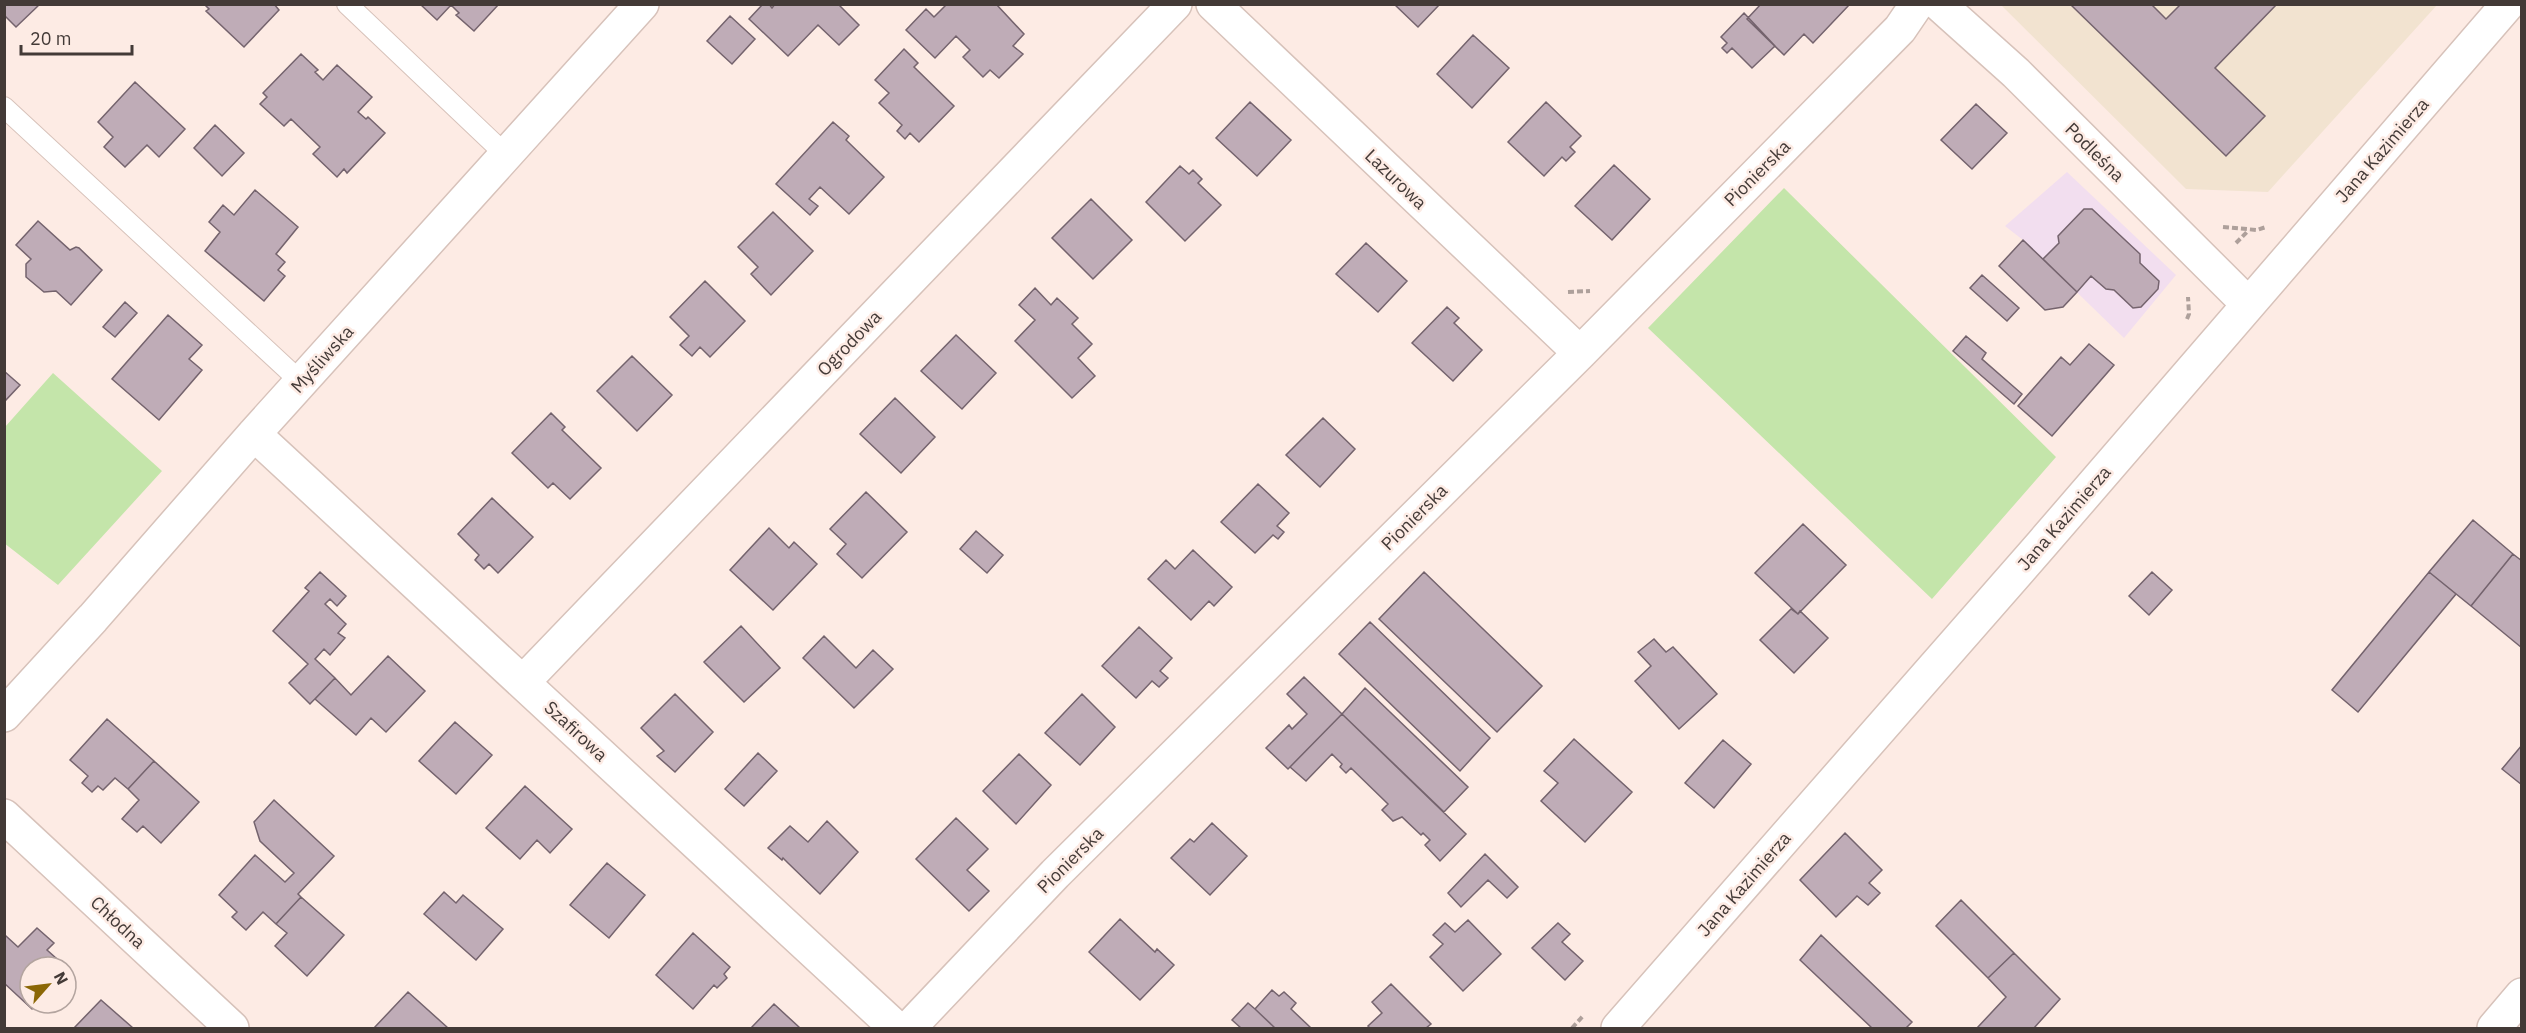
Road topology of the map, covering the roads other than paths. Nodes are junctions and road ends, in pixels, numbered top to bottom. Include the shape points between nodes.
1 (347, 4) edge
2 (642, 4) edge
3 (1175, 4) edge
4 (1213, 4) edge
5 (1917, 4) edge
6 (1939, 4) edge
7 (2508, 4) edge
8 (4, 107) edge
9 (506, 155) junction
10 (2248, 304) junction
11 (1580, 353) junction
12 (301, 382) junction
13 (254, 434) junction
14 (523, 682) junction
15 (4, 715) edge
16 (4, 816) edge
17 (2522, 995) edge
18 (232, 1029) edge
19 (896, 1029) edge
20 (909, 1029) edge
21 (1618, 1029) edge
22 (2494, 1029) edge

1 - 9 lane
2 - 9 street, Myśliwska
3 - 14 street, Ogrodowa
4 - 11 street, Lazurowa
5 - 11 street, Pionierska via 1900,29
6 - 10 street, Podleśna via 2016,73
7 - 10 street, Jana Kazimierza
8 - 12 lane
9 - 12 street, Myśliwska
10 - 21 street, Jana Kazimierza
11 - 20 street, Pionierska via 1055,874
12 - 13 street, Myśliwska
13 - 14 street, Szafirowa
13 - 15 street, Myśliwska
14 - 19 street, Szafirowa
16 - 18 street, Chłodna
17 - 22 street

